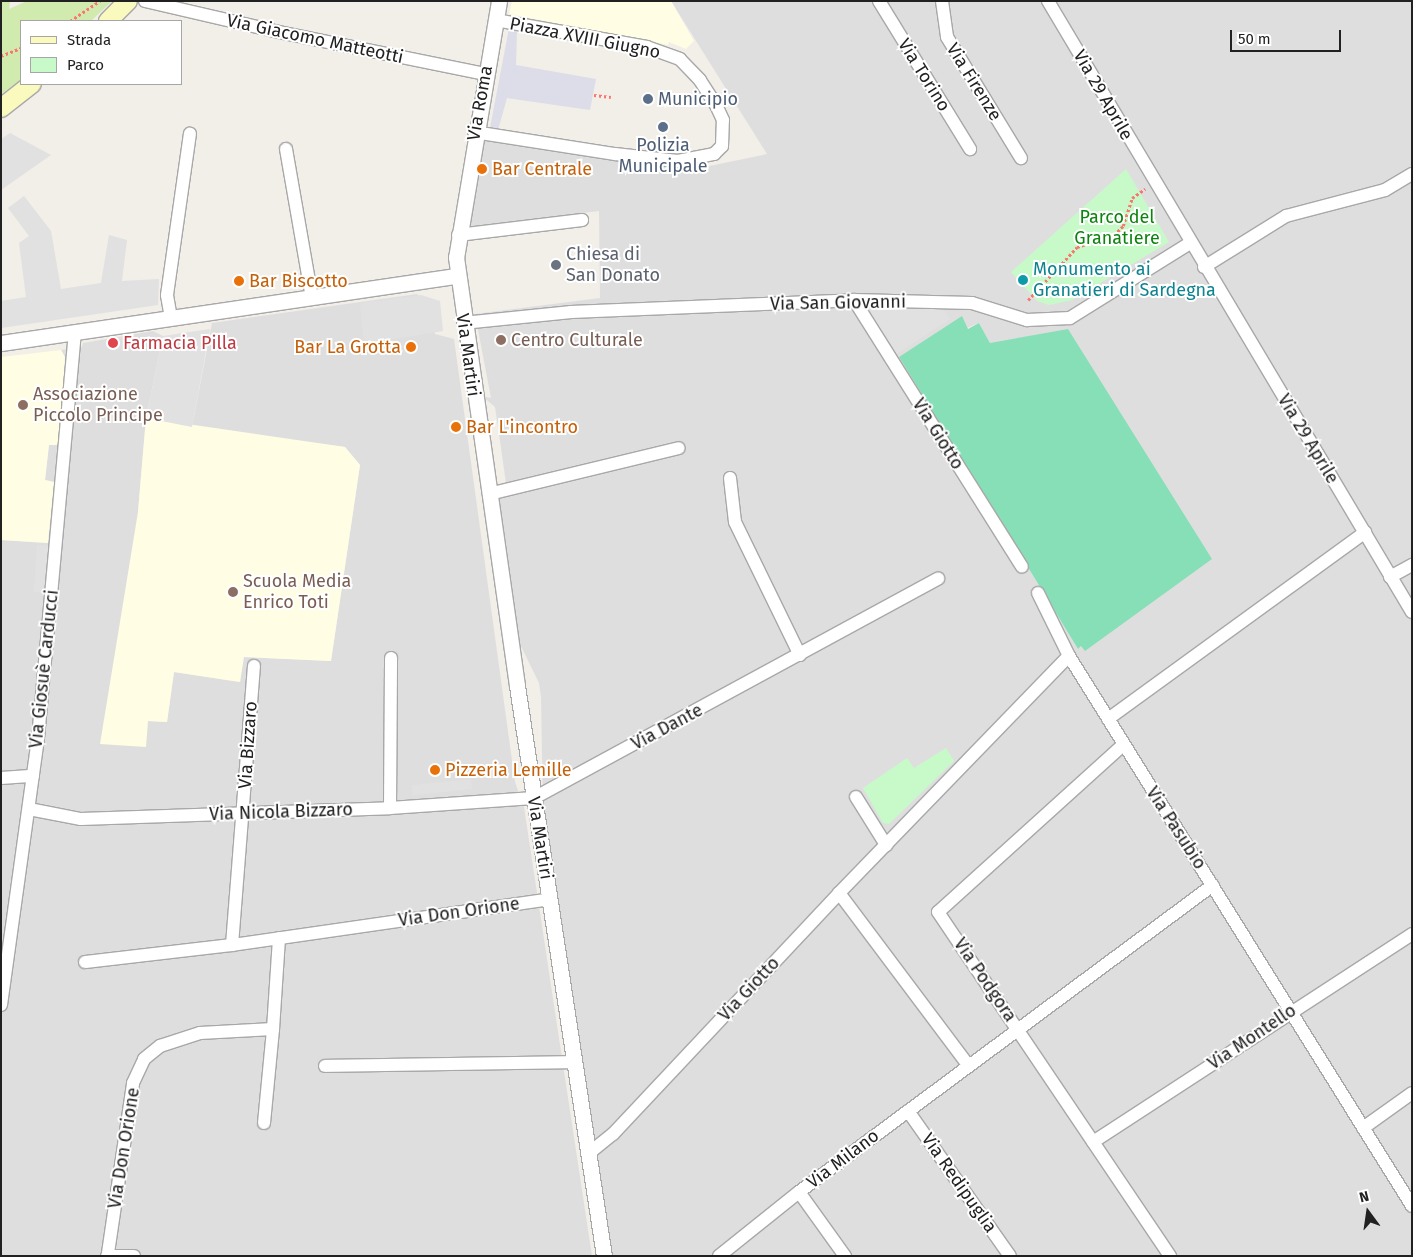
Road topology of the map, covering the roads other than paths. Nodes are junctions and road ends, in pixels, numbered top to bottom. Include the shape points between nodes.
1 (128, 1) edge
2 (145, 1) edge
3 (499, 1) edge
4 (879, 1) edge
5 (942, 1) edge
6 (1048, 1) edge
7 (109, 20) edge
8 (495, 20) junction
9 (485, 74) junction
10 (31, 85) edge
11 (1, 108) edge
12 (474, 132) junction
13 (190, 134) dead end
14 (970, 148) dead end
15 (286, 149) dead end
16 (1021, 158) dead end
17 (1412, 174) edge
18 (582, 220) dead end
19 (458, 235) junction
20 (1190, 243) junction
21 (1204, 267) junction
22 (458, 276) junction
23 (312, 298) junction
24 (854, 300) junction
25 (171, 318) junction
26 (463, 323) junction
27 (75, 332) junction
28 (1, 343) edge
29 (679, 448) dead end
30 (730, 478) dead end
31 (489, 494) junction
32 (1365, 532) junction
33 (1412, 565) edge
34 (1022, 568) dead end
35 (1390, 577) junction
36 (938, 579) dead end
37 (1038, 594) dead end
38 (1412, 612) edge
39 (800, 655) junction
40 (1069, 656) junction
41 (391, 658) dead end
42 (254, 666) dead end
43 (1108, 719) junction
44 (1122, 744) junction
45 (34, 776) junction
46 (1, 778) edge
47 (856, 797) dead end
48 (534, 798) junction
49 (390, 808) junction
50 (29, 809) junction
51 (243, 814) junction
52 (886, 845) junction
53 (1213, 885) junction
54 (839, 893) junction
55 (550, 899) junction
56 (1412, 934) edge
57 (279, 938) junction
58 (232, 945) junction
59 (86, 962) dead end
60 (1, 1005) edge
61 (1291, 1010) junction
62 (273, 1029) junction
63 (1019, 1030) junction
64 (576, 1062) junction
65 (325, 1066) dead end
66 (969, 1066) junction
67 (1412, 1093) edge
68 (908, 1111) junction
69 (264, 1123) dead end
70 (1363, 1128) junction
71 (585, 1134) junction
72 (612, 1134) junction
73 (1093, 1142) junction
74 (588, 1154) junction
75 (798, 1192) junction
76 (1412, 1206) edge
77 (107, 1255) edge
78 (134, 1256) edge
79 (604, 1256) edge
80 (719, 1256) edge
81 (845, 1256) edge
82 (1010, 1256) edge
83 (1170, 1256) edge

1 - 7 main road
2 - 9 street, Via Giacomo Matteotti
3 - 8 street, Via Roma
4 - 14 street, Via Torino
5 - 16 street, Via Firenze via 947,37
6 - 20 street, Via 29 Aprile
8 - 9 street, Via Roma
8 - 12 street, Piazza XVIII Giugno via 647,47 680,59 700,80 716,105 723,120 722,146 714,154 678,160 615,154
9 - 12 street, Via Roma
10 - 11 main road
12 - 19 street, Via Roma
13 - 25 street via 167,296
15 - 23 street
17 - 21 street via 1385,190 1286,216
18 - 19 street
19 - 22 street, Via Roma
20 - 21 street, Via 29 Aprile
20 - 24 street, Via San Giovanni via 1070,318 1028,320 972,303
21 - 32 street, Via 29 Aprile
22 - 23 street
22 - 26 street, Via Martiri
23 - 25 street
24 - 26 street, Via San Giovanni via 571,312
24 - 34 street, Via Giotto
25 - 27 street
26 - 31 street, Via Martiri
27 - 28 street
27 - 45 street, Via Giosuè Carducci
29 - 31 street
30 - 39 street via 735,522
31 - 48 street, Via Martiri
32 - 35 street, Via 29 Aprile
32 - 43 street
33 - 35 street
35 - 38 street, Via 29 Aprile
36 - 39 street, Via Dante
37 - 40 street
39 - 48 street, Via Dante
40 - 43 street
40 - 52 street, Via Giotto
41 - 49 street
42 - 51 street, Via Bizzaro
43 - 44 street, Via Pasubio
44 - 53 street, Via Pasubio
44 - 63 street, Via Podgora via 938,912
45 - 46 street
45 - 50 street, Via Giosuè Carducci
47 - 52 street
48 - 49 street, Via Nicola Bizzaro
48 - 55 street, Via Martiri
49 - 51 street, Via Nicola Bizzaro
50 - 51 street, Via Nicola Bizzaro via 81,819
50 - 60 street, Via Giosuè Carducci
51 - 58 street, Via Bizzaro
52 - 54 street, Via Giotto
53 - 61 street, Via Pasubio
53 - 63 street, Via Milano
54 - 66 street
54 - 72 street, Via Giotto
55 - 57 street, Via Don Orione
55 - 64 street, Via Martiri
56 - 61 street, Via Montello
57 - 58 street, Via Don Orione
57 - 62 street
58 - 59 street, Via Don Orione
61 - 70 street, Via Pasubio
61 - 73 street, Via Montello
62 - 69 street
62 - 77 street, Via Don Orione via 200,1032 160,1046 144,1060 133,1083
63 - 66 street, Via Milano
63 - 73 street, Via Podgora
64 - 65 street
64 - 71 street, Via Martiri
66 - 68 street, Via Milano
67 - 70 street
68 - 75 street, Via Milano
68 - 82 street, Via Redipuglia
70 - 76 street, Via Pasubio
71 - 72 street
71 - 74 street, Via Martiri
72 - 74 street, Via Giotto
73 - 83 street, Via Podgora
74 - 79 street, Via Martiri
75 - 80 street, Via Milano
75 - 81 street
77 - 78 street

